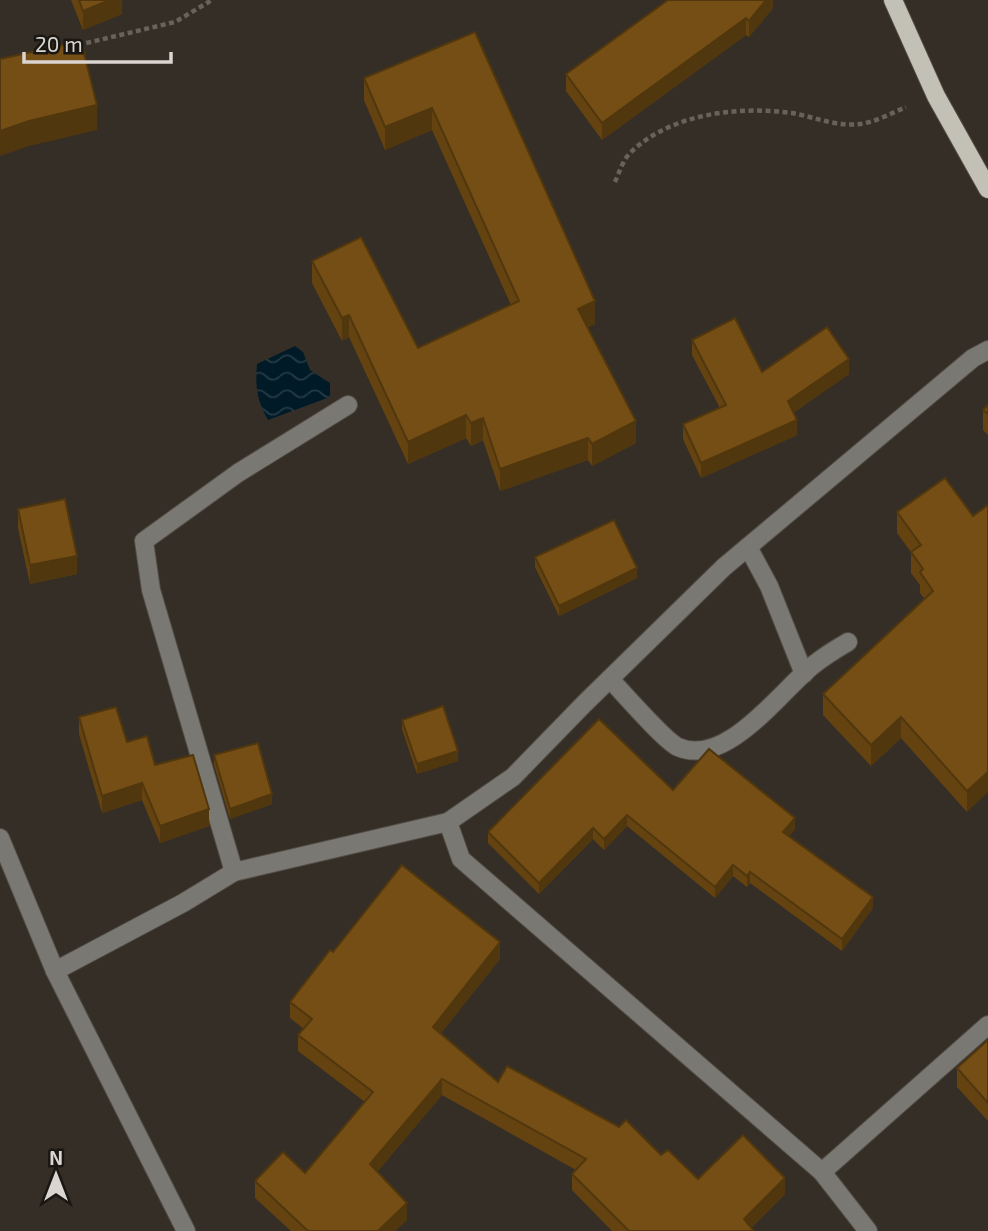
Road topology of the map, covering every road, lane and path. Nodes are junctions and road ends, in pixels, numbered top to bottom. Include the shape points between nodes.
1 (212, 0) edge
2 (893, 0) edge
3 (76, 46) edge
4 (936, 96) junction
5 (615, 181) dead end
6 (988, 189) edge
7 (988, 350) edge
8 (348, 405) dead end
9 (748, 547) junction
10 (848, 642) dead end
11 (804, 674) junction
12 (610, 679) junction
13 (448, 822) junction
14 (0, 838) edge
15 (234, 873) junction
16 (55, 971) junction
17 (988, 1025) edge
18 (822, 1172) junction
19 (186, 1231) edge
20 (868, 1231) edge

1 - 3 path via 175,22
2 - 4 main road
4 - 5 path via 862,124 761,109 681,121 628,155
4 - 6 main road
7 - 9 street
8 - 15 street via 238,472 144,541 152,590
9 - 11 street
9 - 12 street
10 - 11 street
11 - 12 street via 765,713 734,735 694,752 675,746
12 - 13 street via 513,777
13 - 15 street
13 - 18 street via 461,859
14 - 16 street
15 - 16 street
16 - 19 street
17 - 18 street
18 - 20 street

